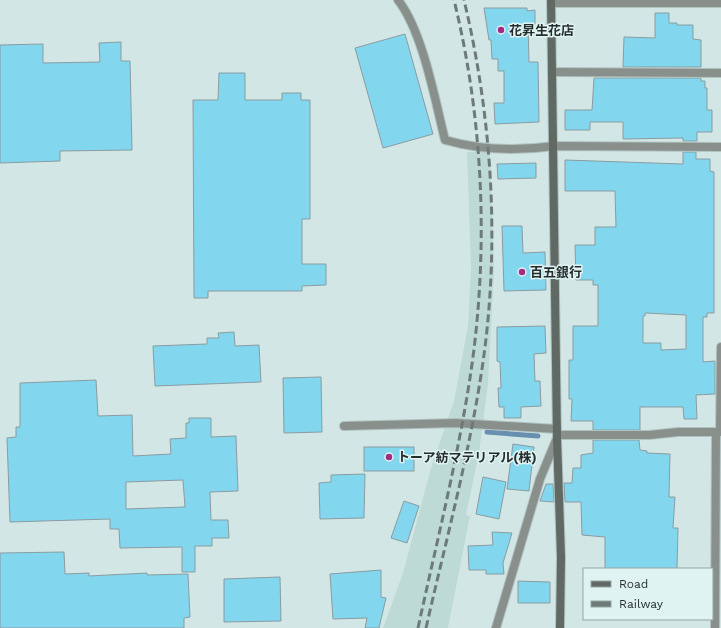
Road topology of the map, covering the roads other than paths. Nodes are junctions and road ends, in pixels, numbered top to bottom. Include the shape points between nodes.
1 (398, 0) edge
2 (551, 2) edge
3 (721, 3) edge
4 (552, 72) junction
5 (721, 73) edge
6 (554, 146) junction
7 (721, 147) edge
8 (721, 348) edge
9 (344, 426) dead end
10 (719, 432) edge
11 (557, 434) junction
12 (496, 628) edge
13 (560, 628) edge
14 (715, 628) edge

1 - 6 street via 410,20 428,72 445,140 478,148
2 - 3 street
2 - 4 street
4 - 5 street
4 - 6 street
6 - 7 street
6 - 11 street
8 - 10 street
9 - 11 street via 456,423
10 - 11 street via 649,435
10 - 14 street
11 - 12 street via 540,479
11 - 13 street via 561,556

